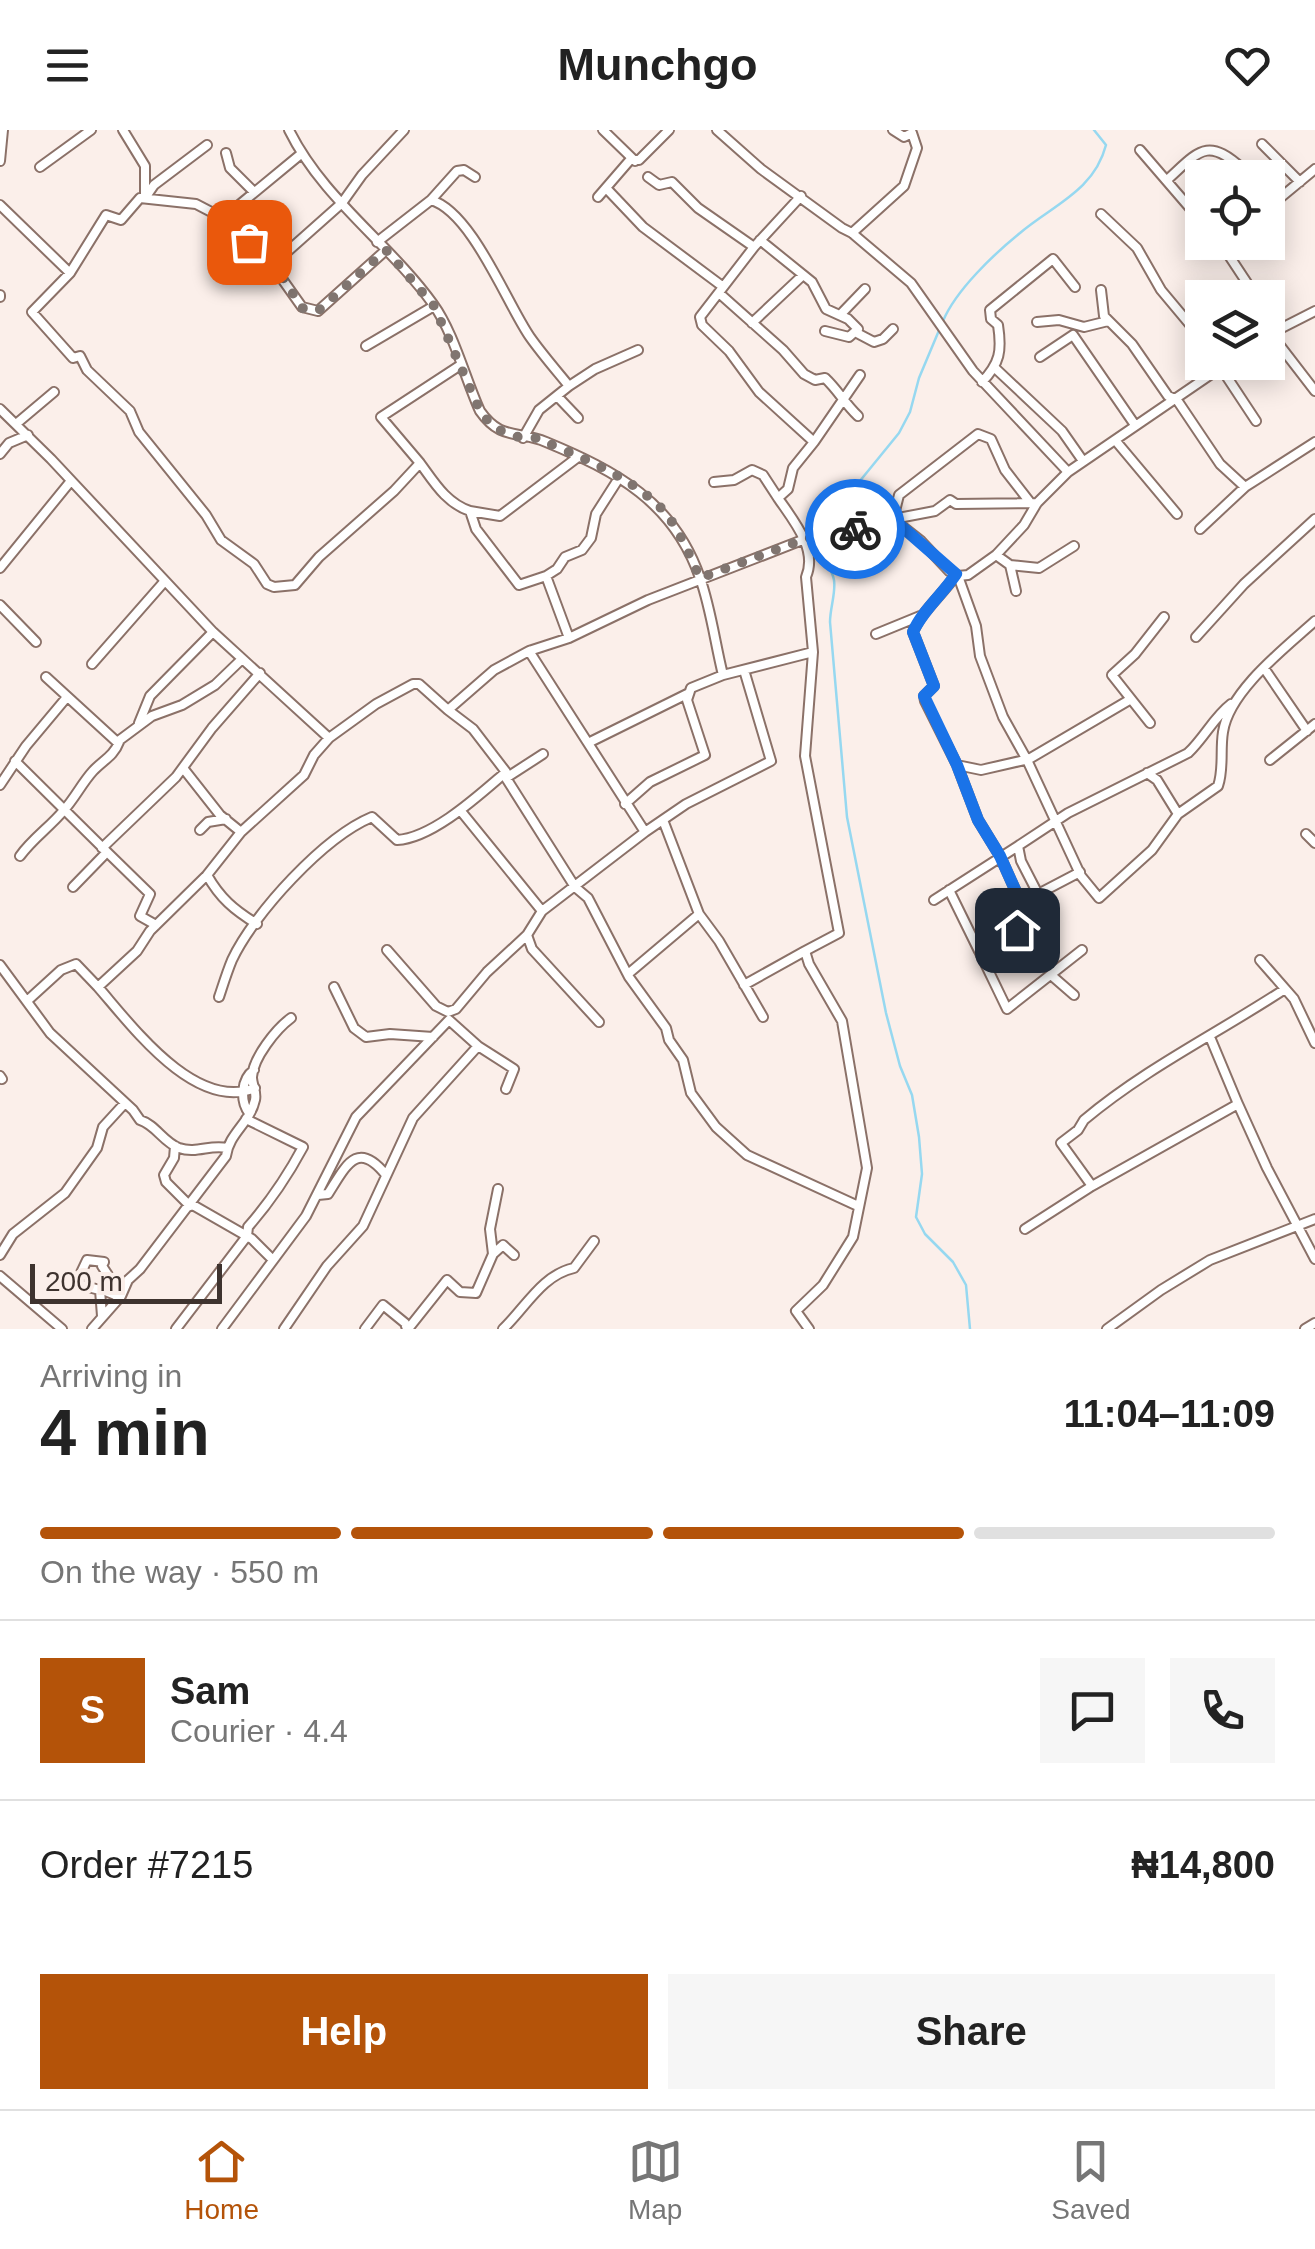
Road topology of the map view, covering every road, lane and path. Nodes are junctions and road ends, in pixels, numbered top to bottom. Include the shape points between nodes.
1 (3, 130) edge
2 (91, 130) edge
3 (123, 130) edge
4 (289, 130) edge
5 (404, 130) edge
6 (603, 130) edge
7 (669, 130) edge
8 (716, 130) edge
9 (893, 130) edge
10 (913, 131) edge
11 (1262, 144) dead end
12 (207, 145) dead end
13 (1140, 150) dead end
14 (226, 152) dead end
15 (301, 154) junction
16 (635, 160) junction
17 (1189, 160) edge
18 (1233, 160) edge
19 (0, 161) edge
20 (1185, 164) edge
21 (40, 167) dead end
22 (1315, 169) edge
23 (475, 177) dead end
24 (648, 177) dead end
25 (1167, 180) junction
26 (1300, 182) junction
27 (606, 188) junction
28 (254, 192) junction
29 (1285, 194) edge
30 (802, 196) junction
31 (598, 197) dead end
32 (145, 198) junction
33 (431, 200) junction
34 (1185, 202) edge
35 (342, 203) junction
36 (0, 205) edge
37 (227, 214) junction
38 (1101, 214) dead end
39 (852, 232) junction
40 (377, 242) junction
41 (278, 243) dead end
42 (757, 244) junction
43 (386, 250) junction
44 (272, 260) junction
45 (70, 272) junction
46 (802, 275) junction
47 (1075, 286) dead end
48 (720, 289) junction
49 (864, 289) dead end
50 (1102, 290) dead end
51 (434, 306) junction
52 (1315, 312) edge
53 (840, 315) junction
54 (1185, 318) edge
55 (1108, 321) junction
56 (1037, 322) dead end
57 (752, 323) junction
58 (1285, 327) edge
59 (893, 329) dead end
60 (824, 331) dead end
61 (855, 332) junction
62 (366, 346) dead end
63 (638, 350) dead end
64 (1285, 351) edge
65 (1040, 356) dead end
66 (460, 366) junction
67 (996, 368) junction
68 (1315, 370) edge
69 (860, 375) dead end
70 (1304, 377) junction
71 (1204, 380) edge
72 (1234, 380) edge
73 (982, 382) junction
74 (569, 386) junction
75 (1315, 391) edge
76 (54, 392) dead end
77 (557, 396) junction
78 (842, 399) junction
79 (1176, 400) junction
80 (0, 409) edge
81 (858, 416) dead end
82 (578, 418) dead end
83 (1256, 421) dead end
84 (16, 424) junction
85 (1135, 426) junction
86 (28, 435) junction
87 (523, 438) junction
88 (1114, 440) junction
89 (814, 442) junction
90 (1315, 442) edge
91 (0, 454) edge
92 (578, 457) junction
93 (420, 462) junction
94 (1083, 462) junction
95 (1068, 472) junction
96 (619, 478) junction
97 (70, 482) junction
98 (714, 482) dead end
99 (1245, 487) junction
100 (778, 498) junction
101 (1033, 502) junction
102 (470, 512) junction
103 (1177, 514) dead end
104 (893, 519) junction
105 (1315, 519) edge
106 (1200, 529) dead end
107 (805, 539) junction
108 (1074, 546) dead end
109 (996, 555) junction
110 (1010, 565) junction
111 (0, 568) edge
112 (957, 575) junction
113 (546, 576) junction
114 (700, 578) junction
115 (164, 582) junction
116 (1016, 592) dead end
117 (0, 604) edge
118 (920, 616) junction
119 (1164, 617) dead end
120 (1315, 620) edge
121 (213, 632) junction
122 (876, 634) dead end
123 (1196, 637) dead end
124 (568, 638) junction
125 (36, 642) dead end
126 (529, 651) junction
127 (813, 652) junction
128 (242, 659) junction
129 (92, 664) dead end
130 (1264, 668) junction
131 (744, 670) junction
132 (260, 673) junction
133 (723, 675) junction
134 (46, 677) dead end
135 (687, 694) junction
136 (68, 697) junction
137 (1131, 699) junction
138 (1231, 704) junction
139 (448, 710) junction
140 (1150, 723) dead end
141 (1315, 724) edge
142 (138, 728) junction
143 (1307, 732) junction
144 (329, 738) junction
145 (118, 742) junction
146 (588, 744) junction
147 (543, 754) dead end
148 (1027, 760) junction
149 (1270, 760) dead end
150 (15, 761) junction
151 (957, 765) junction
152 (183, 768) junction
153 (1158, 768) junction
154 (1147, 773) junction
155 (506, 775) junction
156 (1157, 780) junction
157 (0, 785) edge
158 (626, 804) junction
159 (65, 810) junction
160 (460, 810) junction
161 (1178, 814) junction
162 (226, 820) junction
163 (663, 820) junction
164 (1055, 821) junction
165 (200, 830) dead end
166 (241, 832) junction
167 (645, 832) junction
168 (1306, 834) dead end
169 (1315, 843) edge
170 (1018, 846) junction
171 (105, 850) junction
172 (20, 856) dead end
173 (1000, 856) junction
174 (1080, 872) junction
175 (207, 875) junction
176 (74, 887) dead end
177 (575, 887) junction
178 (949, 890) junction
179 (1038, 894) junction
180 (1019, 895) junction
181 (934, 900) dead end
182 (542, 911) junction
183 (700, 914) junction
184 (1026, 914) junction
185 (256, 924) junction
186 (156, 925) junction
187 (527, 935) junction
188 (1040, 935) dead end
189 (388, 950) dead end
190 (1082, 950) dead end
191 (805, 951) junction
192 (979, 951) junction
193 (1260, 960) dead end
194 (0, 964) edge
195 (628, 974) junction
196 (1051, 975) junction
197 (744, 985) junction
198 (334, 986) dead end
199 (98, 988) junction
200 (1286, 989) junction
201 (1074, 994) dead end
202 (219, 997) dead end
203 (28, 1001) junction
204 (449, 1016) junction
205 (762, 1017) dead end
206 (291, 1018) dead end
207 (599, 1022) dead end
208 (1210, 1037) junction
209 (433, 1038) junction
210 (1315, 1043) edge
211 (478, 1046) junction
212 (254, 1070) junction
213 (255, 1088) junction
214 (506, 1089) dead end
215 (244, 1093) junction
216 (125, 1103) junction
217 (1238, 1104) junction
218 (248, 1116) junction
219 (175, 1146) junction
220 (340, 1147) junction
221 (227, 1148) junction
222 (356, 1158) junction
223 (335, 1174) junction
224 (386, 1175) junction
225 (1092, 1186) junction
226 (498, 1189) dead end
227 (190, 1205) junction
228 (858, 1206) junction
229 (1315, 1219) edge
230 (1298, 1228) junction
231 (1024, 1229) dead end
232 (247, 1236) junction
233 (594, 1241) dead end
234 (0, 1254) edge
235 (492, 1254) junction
236 (514, 1255) dead end
237 (1315, 1259) edge
238 (274, 1260) junction
239 (0, 1276) edge
240 (120, 1297) junction
241 (102, 1316) junction
242 (1315, 1323) edge
243 (62, 1329) edge
244 (92, 1329) edge
245 (176, 1329) edge
246 (222, 1329) edge
247 (284, 1329) edge
248 (364, 1329) edge
249 (408, 1329) edge
250 (503, 1329) edge
251 (810, 1329) edge
252 (1107, 1329) edge
253 (1305, 1329) edge

1 - 19 street
2 - 21 street
3 - 32 street via 145,166
4 - 15 street
5 - 35 street
6 - 16 street
7 - 16 street
8 - 30 street
9 - 10 street via 904,137
10 - 39 street via 916,148 904,186
11 - 26 street
12 - 32 street
13 - 25 street
14 - 28 street via 230,168
15 - 28 street
15 - 35 street
16 - 27 street
17 - 18 street via 1213,148
20 - 25 street
22 - 26 street
23 - 33 street via 457,171
24 - 42 street via 659,185 672,182 698,208
25 - 34 street
26 - 29 street
27 - 31 street
27 - 48 street via 642,227
28 - 37 street
30 - 39 street
30 - 42 street
32 - 37 street
32 - 45 street via 121,220 106,215
33 - 40 street
33 - 74 street via 466,230 528,336
35 - 40 street
35 - 44 street
36 - 45 street
37 - 44 street via 266,262
38 - 54 street via 1137,248
39 - 73 street via 911,284
40 - 43 street
41 - 44 street
42 - 46 street
42 - 48 street
43 - 44 street via 318,311 302,308
43 - 51 street
45 - 93 street via 32,312 130,411 221,540 254,564 267,584 295,585
46 - 53 street via 826,309
46 - 57 street
47 - 67 street via 1053,260 990,310 1002,348
48 - 57 street
48 - 89 street via 704,307 702,325 759,392
49 - 53 street
50 - 55 street
51 - 62 street
51 - 66 street
52 - 58 street
53 - 61 street
55 - 56 street via 1084,327
55 - 79 street
57 - 78 street via 804,374 825,378
59 - 61 street via 874,342
60 - 61 street via 849,338
63 - 74 street
64 - 70 street
65 - 85 street via 1074,335
66 - 87 street via 491,426
66 - 93 street via 382,417
67 - 73 street
67 - 94 street via 1062,431
68 - 70 street
69 - 78 street
70 - 75 street
71 - 79 street
72 - 83 street
73 - 95 street
74 - 77 street
76 - 84 street
77 - 82 street
77 - 87 street via 539,410
78 - 81 street
78 - 89 street
79 - 85 street
79 - 99 street via 1220,464
80 - 84 street
84 - 86 street
85 - 88 street
86 - 91 street
86 - 97 street
87 - 92 street
88 - 94 street
88 - 103 street
89 - 100 street
90 - 99 street
92 - 96 street
92 - 102 street via 500,516
93 - 102 street via 444,494
94 - 95 street
95 - 101 street
96 - 113 street via 596,514 591,538
96 - 114 street via 662,509
97 - 111 street
97 - 115 street
98 - 100 street via 752,470
99 - 106 street
100 - 107 street
101 - 104 street via 950,500 935,511
101 - 104 street via 1005,470 991,439 978,434 899,495
101 - 109 street via 1024,525
102 - 113 street via 519,585
104 - 107 street
104 - 112 street
105 - 123 street
107 - 114 street
107 - 127 street
108 - 110 street via 1039,568
109 - 110 street
109 - 112 street via 968,575
110 - 116 street
112 - 118 street
112 - 148 street via 988,679
113 - 124 street
114 - 124 street
114 - 133 street
115 - 121 street
115 - 129 street
117 - 125 street
118 - 122 street
118 - 151 street via 913,632 934,686 924,700
119 - 137 street via 1112,675
120 - 130 street
121 - 128 street
121 - 142 street via 150,696
124 - 126 street
126 - 139 street via 494,670
126 - 146 street
127 - 131 street
127 - 191 street via 805,756 839,933
128 - 132 street
128 - 142 street via 182,706
130 - 138 street
130 - 143 street
131 - 133 street
131 - 163 street via 771,761
132 - 144 street
132 - 152 street
133 - 135 street
134 - 136 street
135 - 146 street
135 - 158 street via 705,755 650,782
136 - 145 street
136 - 150 street
137 - 140 street
137 - 148 street
138 - 153 street via 1188,753
138 - 161 street via 1218,786
139 - 144 street via 413,684
139 - 155 street via 473,729
141 - 143 street
142 - 145 street
143 - 149 street
144 - 166 street via 304,775
145 - 159 street
146 - 158 street
147 - 155 street
148 - 151 street via 980,770
148 - 164 street
150 - 157 street
150 - 159 street
151 - 173 street
152 - 162 street
152 - 171 street
153 - 154 street
153 - 156 street
154 - 156 street
154 - 164 street
155 - 160 street
155 - 177 street
156 - 161 street
158 - 167 street
159 - 171 street
159 - 172 street
160 - 182 street
160 - 185 street via 404,840 368,818 282,888
161 - 174 street via 1152,850 1099,898
162 - 165 street
162 - 166 street
163 - 167 street
163 - 183 street
164 - 170 street
164 - 174 street
166 - 175 street
167 - 177 street
168 - 169 street
170 - 173 street
170 - 179 street
171 - 176 street
171 - 186 street via 150,894 140,916
173 - 178 street
173 - 180 street
174 - 179 street
175 - 185 street via 235,912
175 - 186 street
177 - 182 street
177 - 195 street via 588,898
178 - 181 street
178 - 192 street
179 - 180 street
179 - 184 street
180 - 184 street
182 - 187 street
183 - 195 street
183 - 197 street
184 - 188 street
184 - 192 street via 1017,930
185 - 202 street
186 - 199 street
187 - 204 street
187 - 207 street via 532,950
189 - 204 street
190 - 196 street
191 - 197 street
191 - 228 street via 842,1021 854,1075 867,1168
192 - 196 street via 1007,1009
193 - 200 street
194 - 203 street
195 - 228 street via 666,1028 691,1093 716,1127 747,1155
196 - 201 street
197 - 205 street
198 - 209 street via 354,1028 366,1037
199 - 203 street via 76,964
199 - 215 street via 153,1052 206,1086
200 - 208 street
200 - 210 street
203 - 216 street via 50,1033
204 - 209 street
204 - 211 street
206 - 212 street
208 - 217 street
208 - 225 street via 1110,1098 1061,1143
209 - 220 street via 368,1101
211 - 214 street via 514,1070
211 - 224 street via 413,1118
212 - 213 street
212 - 215 street
213 - 215 street
213 - 218 street
215 - 218 street
216 - 219 street
216 - 234 street via 65,1193 13,1234
217 - 225 street
217 - 230 street
218 - 221 street
218 - 232 street via 303,1147
219 - 221 street
219 - 227 street via 164,1175
220 - 222 street
220 - 223 street
221 - 227 street
222 - 223 street
222 - 224 street via 370,1158
223 - 238 street
224 - 247 street via 362,1226
225 - 231 street
226 - 235 street
227 - 232 street
227 - 240 street
228 - 251 street via 853,1236 835,1268 796,1311
229 - 230 street
230 - 237 street
230 - 252 street via 1210,1260
232 - 238 street
232 - 245 street
233 - 250 street via 574,1268 545,1283
235 - 236 street via 503,1245
235 - 249 street via 476,1293 460,1292 446,1280
238 - 246 street
239 - 243 street
240 - 241 street
240 - 241 street via 103,1290 104,1262 87,1260 80,1285 100,1290
241 - 244 street
242 - 253 street
248 - 249 street via 383,1305

